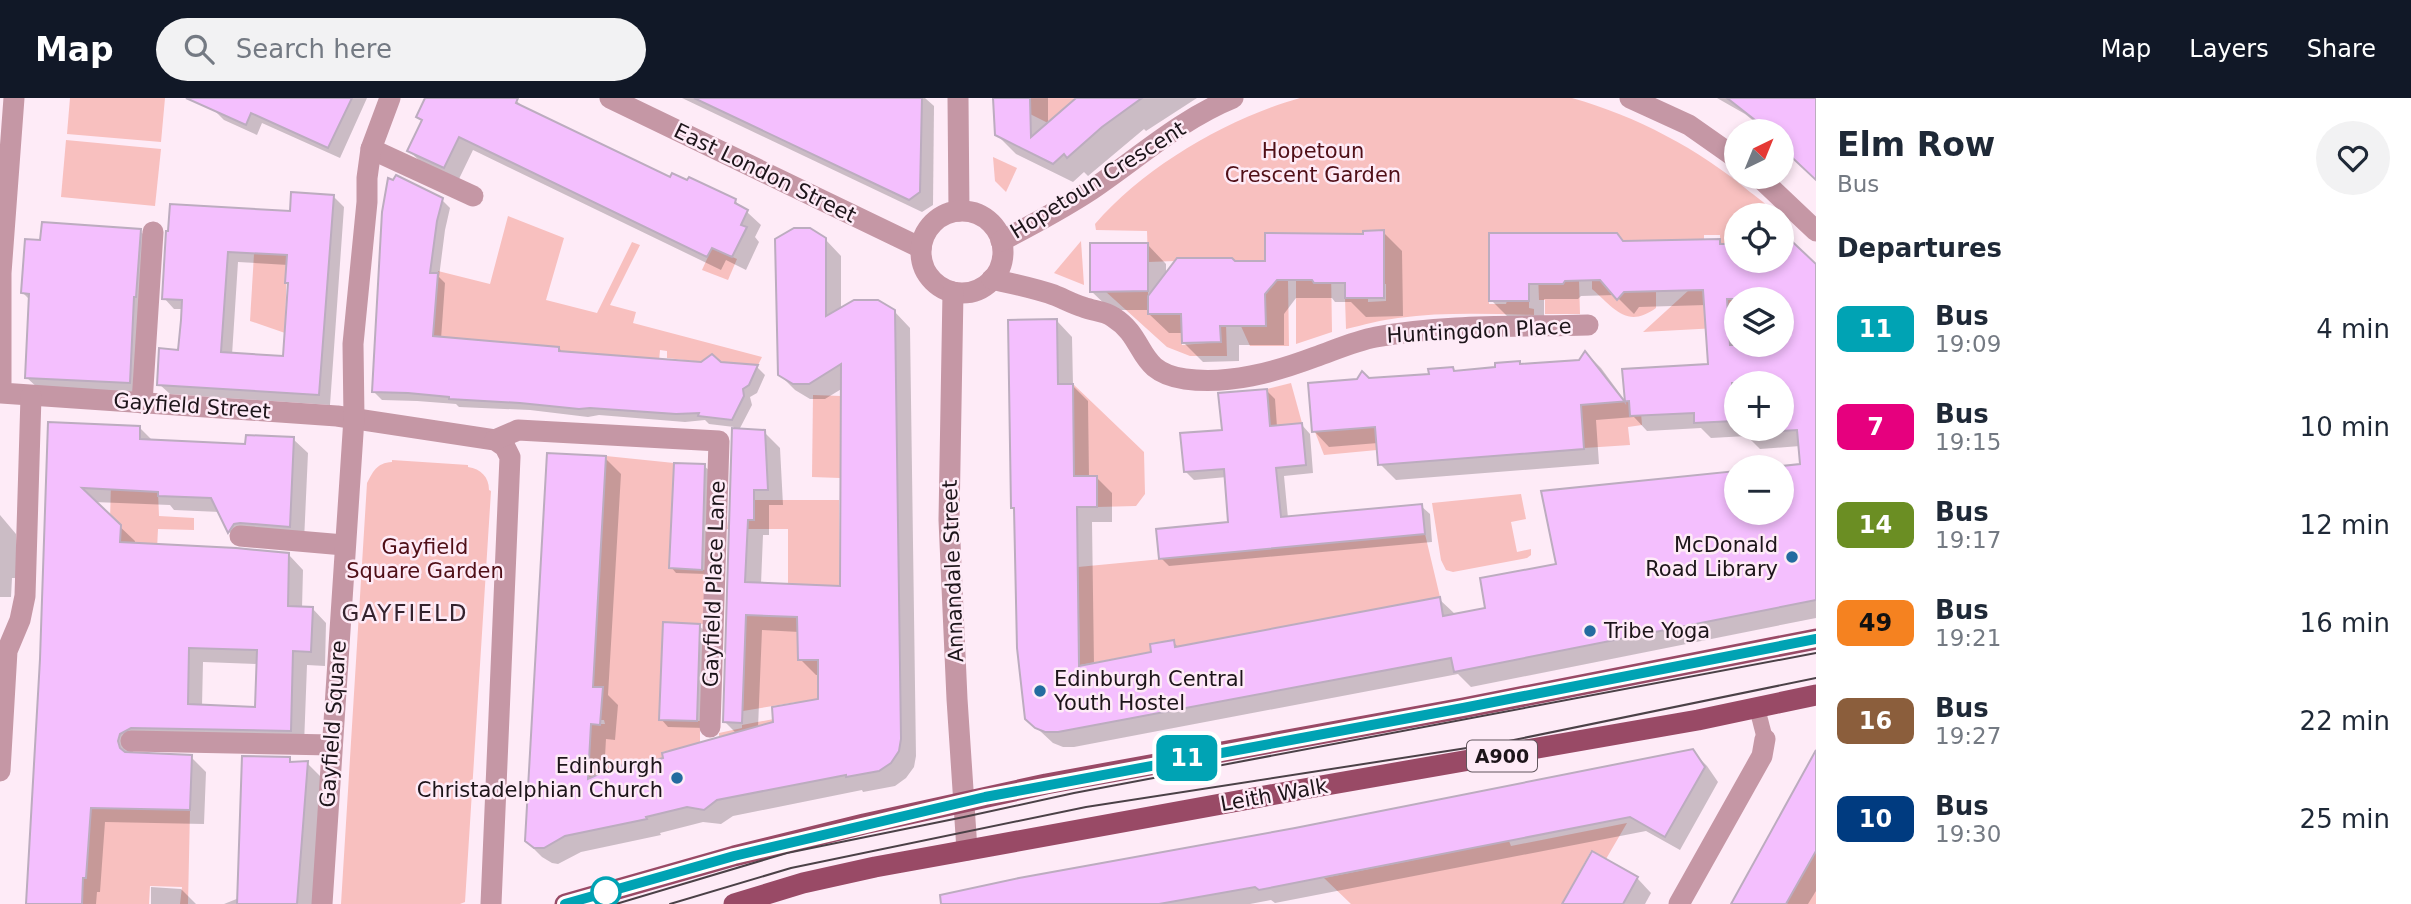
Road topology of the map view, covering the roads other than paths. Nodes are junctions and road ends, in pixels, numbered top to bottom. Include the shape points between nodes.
1 (14, 98) edge
2 (390, 98) edge
3 (610, 98) edge
4 (958, 98) edge
5 (1233, 98) edge
6 (1630, 98) edge
7 (371, 149) junction
8 (1724, 150) edge
9 (1772, 189) edge
10 (473, 196) dead end
11 (959, 211) junction
12 (1816, 231) edge
13 (153, 232) dead end
14 (1001, 241) junction
15 (921, 248) junction
16 (0, 273) edge
17 (992, 279) junction
18 (953, 292) junction
19 (1588, 326) dead end
20 (30, 396) junction
21 (142, 403) junction
22 (354, 418) junction
23 (495, 440) junction
24 (240, 536) dead end
25 (344, 545) junction
26 (1816, 639) edge
27 (1816, 695) edge
28 (1757, 708) junction
29 (710, 727) dead end
30 (1765, 739) joint
31 (131, 741) dead end
32 (332, 745) junction
33 (0, 771) edge
34 (964, 801) junction
35 (967, 849) junction
36 (322, 904) edge
37 (491, 904) edge
38 (565, 904) edge
39 (734, 904) edge
40 (1679, 904) edge

1 - 16 street
2 - 7 street, Gayfield Square
3 - 15 street, East London Street
4 - 11 street
5 - 14 street, Hopetoun Crescent via 1174,131 1071,202
6 - 8 street via 1689,125
7 - 10 street
7 - 22 street, Gayfield Square via 353,344
9 - 12 street
11 - 14 street via 985,219
11 - 15 street via 932,224
13 - 21 street
14 - 17 street via 1000,264
15 - 18 street via 929,276
16 - 20 street, Gayfield Street via 1,393
17 - 18 street via 976,290
17 - 19 street, Huntingdon Place via 1111,315 1131,331 1150,364 1163,375 1187,380 1258,374 1373,337 1469,328
18 - 34 street, Annandale Street via 949,520
20 - 21 street, Gayfield Street
20 - 33 street via 25,596 7,651
21 - 22 street, Gayfield Street
22 - 23 street
22 - 25 street, Gayfield Square
23 - 29 street, Gayfield Place Lane via 518,430 719,441
23 - 37 street via 510,457
24 - 25 street
25 - 32 street, Gayfield Square
26 - 34 main road
27 - 28 main road, Leith Walk / A900
28 - 30 street
28 - 35 main road, Leith Walk / A900
30 - 40 street via 1762,756
31 - 32 street
32 - 36 street, Gayfield Square
34 - 35 street, Annandale Street
34 - 38 main road via 734,856
35 - 39 main road, Leith Walk / A900 via 840,874

